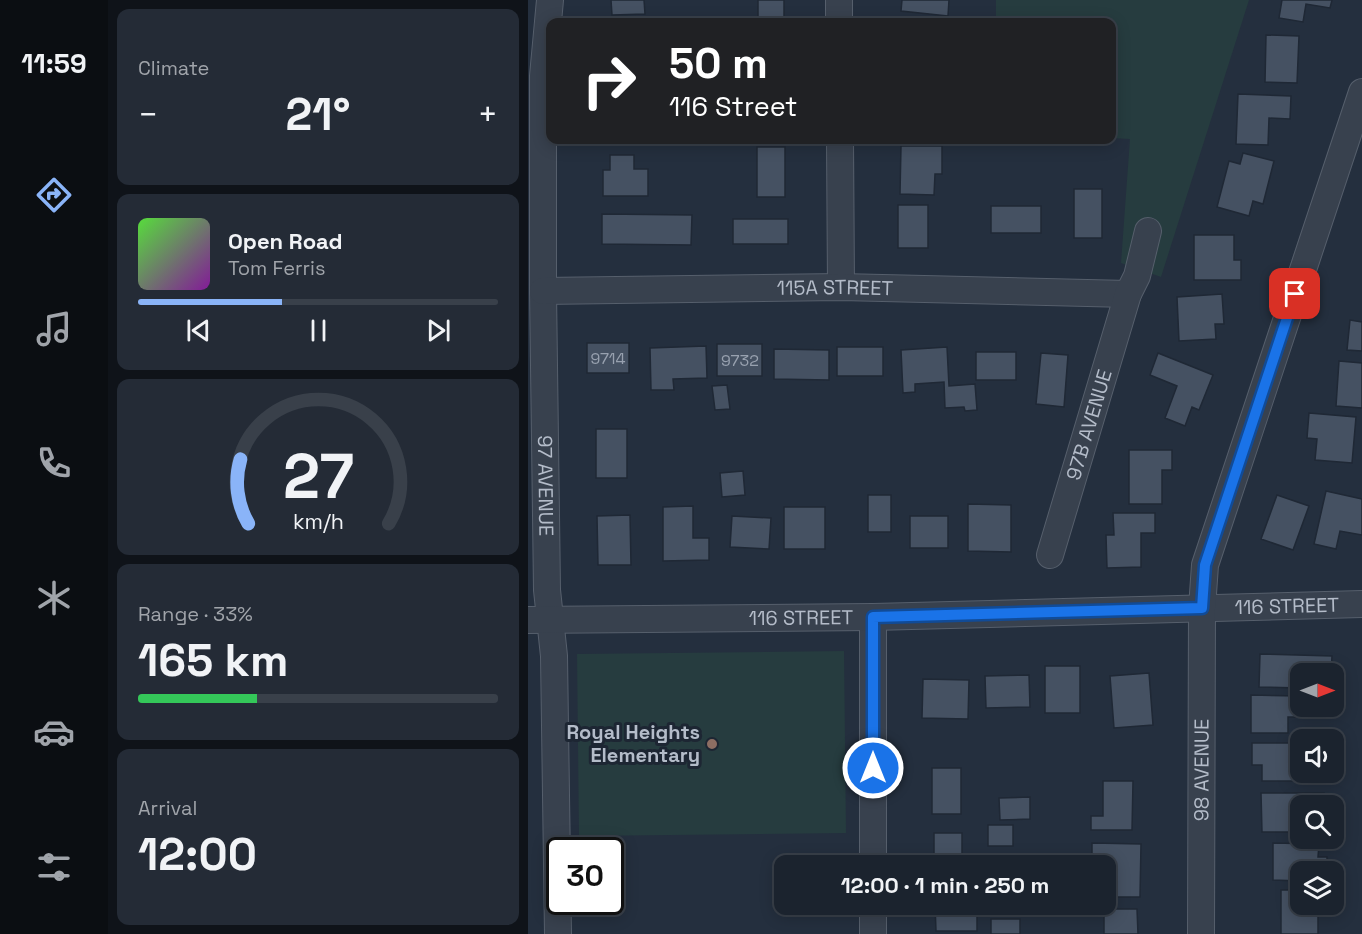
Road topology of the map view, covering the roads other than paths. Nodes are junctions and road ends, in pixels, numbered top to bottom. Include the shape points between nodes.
1 (550, 0) edge
2 (838, 0) edge
3 (548, 18) edge
4 (839, 18) edge
5 (546, 43) edge
6 (1362, 92) edge
7 (840, 144) edge
8 (1148, 231) dead end
9 (841, 287) junction
10 (543, 291) junction
11 (1128, 294) junction
12 (1050, 555) dead end
13 (1362, 604) edge
14 (1202, 608) junction
15 (873, 617) junction
16 (539, 620) edge
17 (873, 855) edge
18 (873, 915) edge
19 (558, 934) edge
20 (873, 934) edge
21 (1201, 934) edge

1 - 3 street, 97 AVENUE
2 - 4 street
5 - 10 street, 97 AVENUE
6 - 14 street, 98 AVENUE via 1205,565
7 - 9 street
8 - 11 street, 97B AVENUE via 1137,276
9 - 10 street, 115A STREET
9 - 11 street, 115A STREET
10 - 16 street, 97 AVENUE via 547,578
11 - 12 street, 97B AVENUE
13 - 14 street, 116 STREET
14 - 15 street, 116 STREET
14 - 21 street, 98 AVENUE
15 - 16 street, 116 STREET
15 - 17 street
16 - 19 street, 97 AVENUE via 554,656
18 - 20 street

